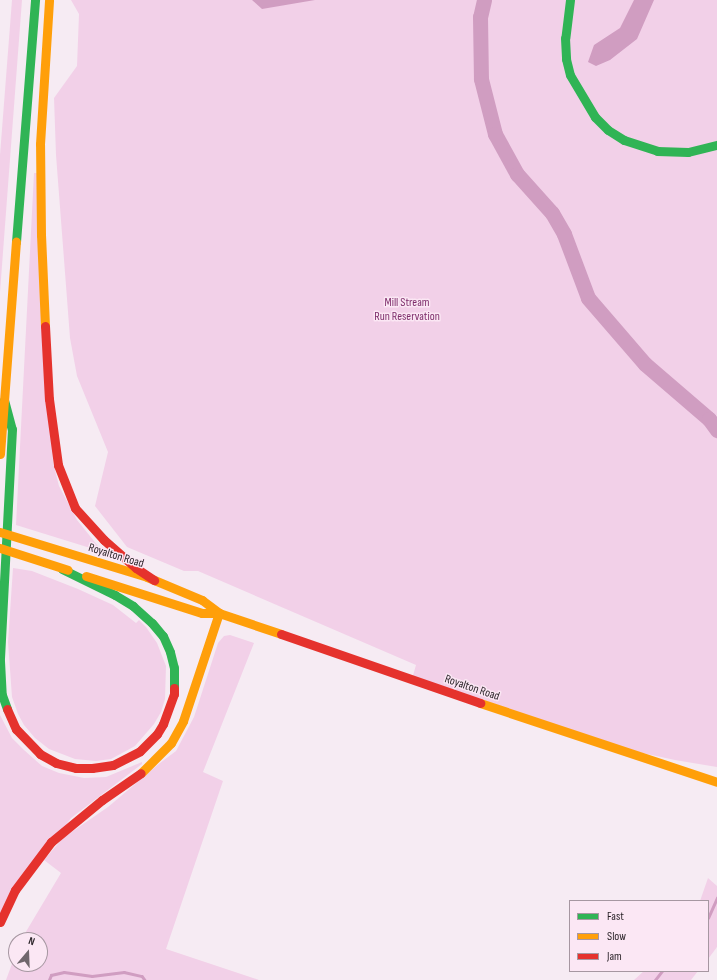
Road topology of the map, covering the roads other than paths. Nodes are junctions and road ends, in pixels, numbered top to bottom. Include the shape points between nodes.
1 (35, 0) edge
2 (48, 0) edge
3 (570, 0) edge
4 (717, 145) edge
5 (4, 400) junction
6 (0, 454) edge
7 (0, 532) edge
8 (0, 548) edge
9 (62, 568) junction
10 (154, 580) junction
11 (220, 613) junction
12 (717, 782) edge
13 (0, 922) edge

1 - 5 main road
2 - 10 main road via 40,144 41,235 49,399 58,465 74,508 104,540
3 - 4 main road via 565,38 570,75 595,116 608,130 624,140 657,151 688,152
5 - 6 main road
5 - 9 main road via 12,429 0,661 2,695 16,729 40,754 56,763 76,768 113,765 140,751 163,724 174,694 174,668 170,652 163,636 133,606
7 - 10 main road, Royalton Road
8 - 9 main road, Royalton Road
9 - 11 main road, Royalton Road via 202,613
10 - 11 main road, Royalton Road via 202,600
11 - 12 main road, Royalton Road
11 - 13 main road via 183,721 171,743 142,772 97,803 51,842 15,890

